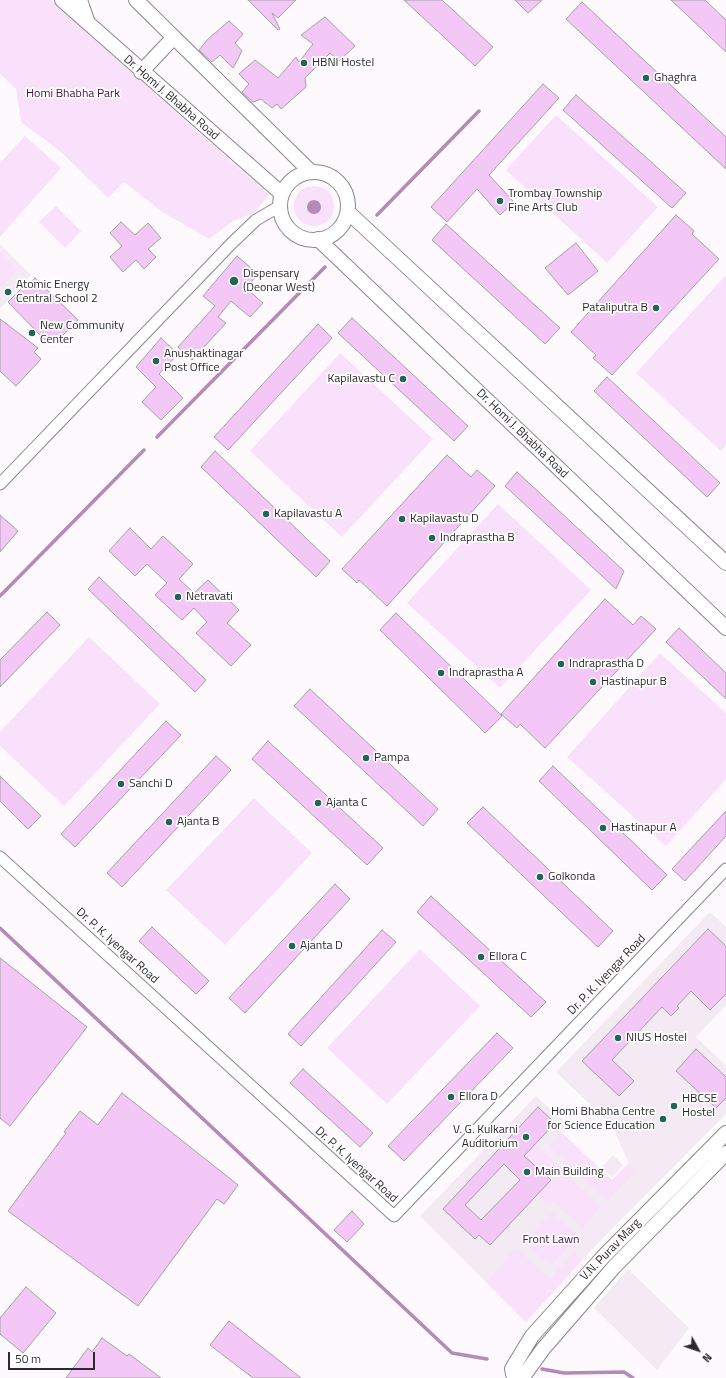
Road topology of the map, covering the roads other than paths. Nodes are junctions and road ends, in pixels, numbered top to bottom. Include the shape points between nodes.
1 (62, 0) edge
2 (80, 0) edge
3 (136, 0) edge
4 (89, 26) junction
5 (174, 37) junction
6 (141, 72) junction
7 (310, 171) junction
8 (281, 200) junction
9 (348, 212) junction
10 (318, 239) junction
11 (0, 484) edge
12 (726, 563) edge
13 (726, 628) edge
14 (0, 857) edge
15 (726, 869) edge
16 (726, 1133) edge
17 (726, 1153) edge
18 (514, 1378) edge
19 (519, 1378) edge

1 - 4 street, Dr. Homi J. Bhabha Road
2 - 4 street
3 - 5 street
4 - 6 street, Dr. Homi J. Bhabha Road
5 - 6 street
5 - 7 street
6 - 8 street, Dr. Homi J. Bhabha Road
7 - 8 street via 298,175 288,183
7 - 9 street via 332,176 341,184 346,194
8 - 10 street via 282,218 288,228 307,239
8 - 11 street via 232,243
9 - 10 street via 343,224 336,231 328,237
9 - 12 street
10 - 13 street, Dr. Homi J. Bhabha Road
14 - 15 street, Dr. P. K. Iyengar Road via 394,1216
16 - 18 street, V.N. Purav Marg via 603,1257 532,1336 512,1369
17 - 19 street, V.N. Purav Marg via 614,1267

